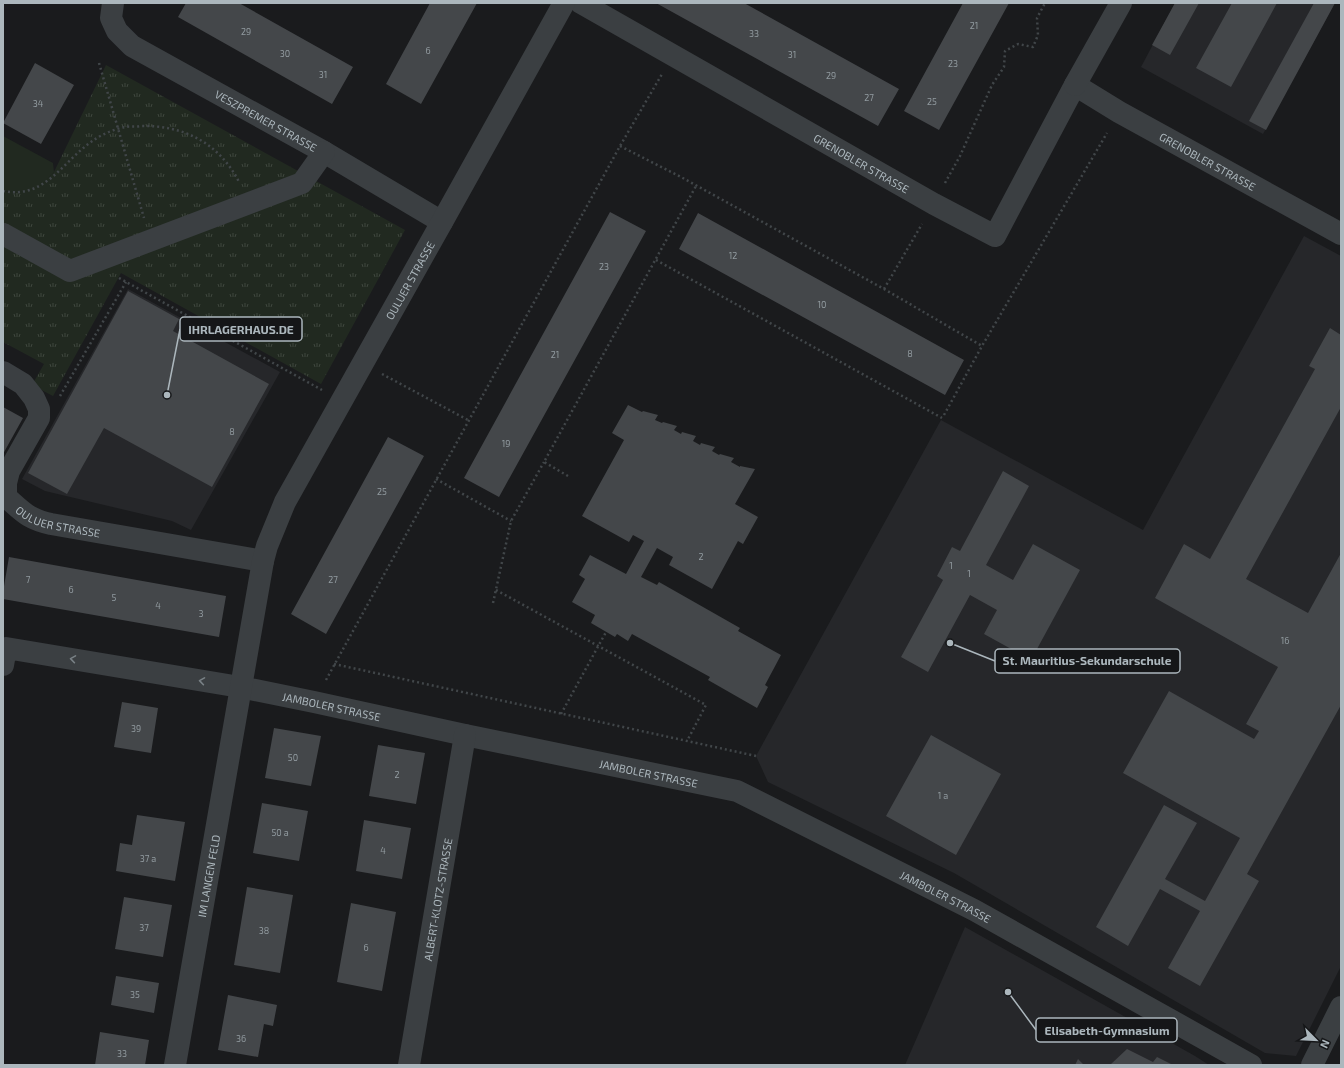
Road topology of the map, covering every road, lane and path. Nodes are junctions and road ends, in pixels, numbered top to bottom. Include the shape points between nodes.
1 (113, 3) edge
2 (564, 3) edge
3 (581, 3) edge
4 (1045, 3) edge
5 (1121, 3) edge
6 (673, 55) junction
7 (99, 63) dead end
8 (1075, 85) junction
9 (1119, 112) junction
10 (118, 129) junction
11 (620, 146) junction
12 (324, 152) junction
13 (696, 186) junction
14 (3, 191) edge
15 (248, 203) junction
16 (934, 204) junction
17 (442, 222) junction
18 (3, 234) edge
19 (1341, 234) edge
20 (150, 240) junction
21 (656, 260) junction
22 (92, 263) junction
23 (126, 282) junction
24 (884, 290) junction
25 (982, 346) junction
26 (363, 364) junction
27 (3, 372) edge
28 (341, 401) junction
29 (39, 409) junction
30 (468, 420) junction
31 (544, 462) junction
32 (568, 476) dead end
33 (436, 479) junction
34 (511, 521) junction
35 (263, 561) junction
36 (496, 590) junction
37 (493, 603) dead end
38 (606, 632) dead end
39 (598, 646) junction
40 (334, 664) junction
41 (3, 665) edge
42 (240, 687) junction
43 (314, 702) junction
44 (561, 714) junction
45 (464, 735) junction
46 (687, 741) junction
47 (756, 756) dead end
48 (1341, 1007) edge
49 (175, 1065) edge
50 (409, 1065) edge
51 (1251, 1065) edge
52 (1312, 1065) edge

1 - 12 street, VESZPREMER STRASSE via 111,18 117,32 132,46
2 - 17 street, OULUER STRASSE
3 - 6 street, GRENOBLER STRASSE
4 - 16 path via 1037,18 1038,34 1033,46 1018,44 1005,51 1004,67 992,85 960,156
5 - 8 street, GRENOBLER STRASSE
6 - 11 path
6 - 16 street, GRENOBLER STRASSE
7 - 10 path
8 - 9 street, GRENOBLER STRASSE
8 - 16 street, GRENOBLER STRASSE via 995,236
9 - 19 street, GRENOBLER STRASSE
9 - 25 path
10 - 14 path via 84,147 60,171 40,186 27,191
10 - 15 path via 161,126 191,134 214,149 229,166
10 - 20 path
11 - 13 path
11 - 30 path
12 - 15 street via 302,183
12 - 17 street, VESZPREMER STRASSE
13 - 21 path
13 - 24 path
15 - 20 street
16 - 24 path
17 - 26 street, OULUER STRASSE
18 - 22 street via 70,271
20 - 22 street
21 - 25 path via 943,417
21 - 31 path
22 - 23 path
23 - 28 path
23 - 29 path via 60,396 52,405
24 - 25 path
26 - 28 street, OULUER STRASSE
26 - 30 path
27 - 29 street via 23,384
28 - 35 street, OULUER STRASSE via 285,502 266,546
29 - 35 street, OULUER STRASSE via 39,418 9,471 6,483 6,497 28,516 39,522
30 - 33 path
31 - 32 path
31 - 34 path
33 - 34 path
33 - 40 path
34 - 36 path
35 - 42 street, OULUER STRASSE
36 - 37 path
36 - 39 path
38 - 39 path
39 - 44 path
39 - 46 path via 706,705
40 - 43 path
40 - 44 path
42 -> 41 street, JAMBOLER STRASSE via 6,648
42 - 43 street, JAMBOLER STRASSE
42 - 49 street, IM LANGEN FELD
43 - 45 street, JAMBOLER STRASSE
44 - 46 path
45 - 50 street, ALBERT-KLOTZ-STRASSE
45 - 51 street, JAMBOLER STRASSE via 737,791 974,910
46 - 47 path
48 - 52 street

